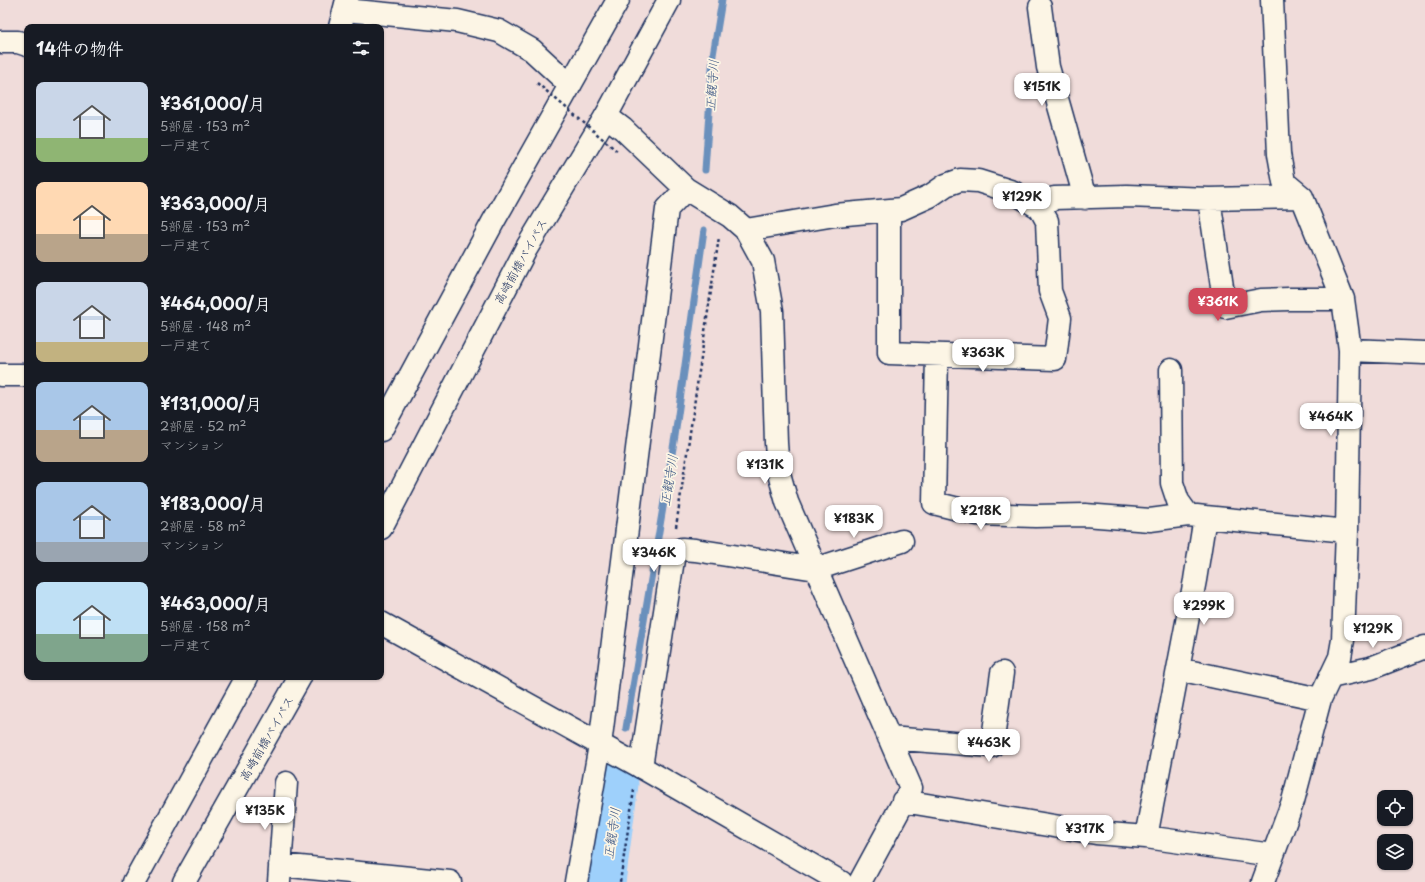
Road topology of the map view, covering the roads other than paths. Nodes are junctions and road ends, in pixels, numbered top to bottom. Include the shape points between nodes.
1 (618, 0) edge
2 (669, 0) edge
3 (1272, 0) edge
4 (1040, 7) dead end
5 (344, 12) edge
6 (0, 42) edge
7 (24, 44) edge
8 (570, 85) junction
9 (606, 116) junction
10 (686, 188) junction
11 (1302, 197) junction
12 (1085, 198) junction
13 (1209, 199) junction
14 (1040, 208) junction
15 (890, 211) junction
16 (738, 223) junction
17 (1343, 299) junction
18 (1350, 350) junction
19 (1425, 353) edge
20 (937, 355) junction
21 (1171, 370) dead end
22 (0, 375) edge
23 (24, 375) edge
24 (384, 424) edge
25 (1197, 516) junction
26 (384, 522) edge
27 (1347, 532) junction
28 (902, 541) dead end
29 (816, 569) junction
30 (384, 625) edge
31 (1425, 647) edge
32 (1178, 669) junction
33 (1002, 673) dead end
34 (1330, 677) junction
35 (245, 680) edge
36 (298, 680) edge
37 (1320, 699) junction
38 (889, 738) junction
39 (600, 745) junction
40 (640, 767) junction
41 (286, 783) dead end
42 (903, 801) junction
43 (1146, 837) junction
44 (1272, 855) junction
45 (279, 874) edge
46 (134, 882) edge
47 (184, 882) edge
48 (450, 882) edge
49 (576, 882) edge
50 (841, 882) edge
51 (860, 882) edge
52 (1263, 882) edge

1 - 8 main road
2 - 9 main road, 高崎前橋バイパス
3 - 11 main road via 1279,154 1284,182
4 - 12 main road via 1048,67
5 - 8 main road via 457,21 499,31 532,50
6 - 7 main road
8 - 24 main road
9 - 10 main road
9 - 26 main road, 高崎前橋バイパス via 526,248
10 - 16 main road
10 - 39 main road via 667,209
11 - 13 main road
11 - 17 main road
12 - 13 main road via 1127,196
12 - 14 main road via 1054,198
13 - 17 main road via 1225,307 1261,300
14 - 15 main road via 1013,192 978,181 960,180 901,210
14 - 20 main road via 1048,221 1050,291 1060,318 1055,359
15 - 16 main road
15 - 20 main road via 890,353
16 - 29 main road via 763,261 772,311 778,470 787,502
17 - 18 main road
18 - 19 main road
18 - 27 main road
20 - 25 main road via 934,503 978,514 1085,514 1150,520
21 - 25 main road via 1172,483 1178,501
22 - 23 main road
25 - 27 main road
25 - 32 main road via 1195,580
27 - 34 main road via 1343,640 1340,657
28 - 29 main road
29 - 38 main road
29 - 40 main road via 695,550 682,549 674,553
30 - 39 main road
31 - 34 main road via 1371,668
32 - 37 main road
32 - 43 main road
33 - 38 main road via 992,746
34 - 37 main road
35 - 46 main road
36 - 47 main road, 高崎前橋バイパス
37 - 44 main road via 1293,801
38 - 42 main road via 911,788
39 - 40 main road
39 - 49 main road
40 - 50 main road
41 - 45 main road
42 - 43 main road via 1096,833
42 - 51 main road
43 - 44 main road
44 - 52 main road
45 - 48 main road

